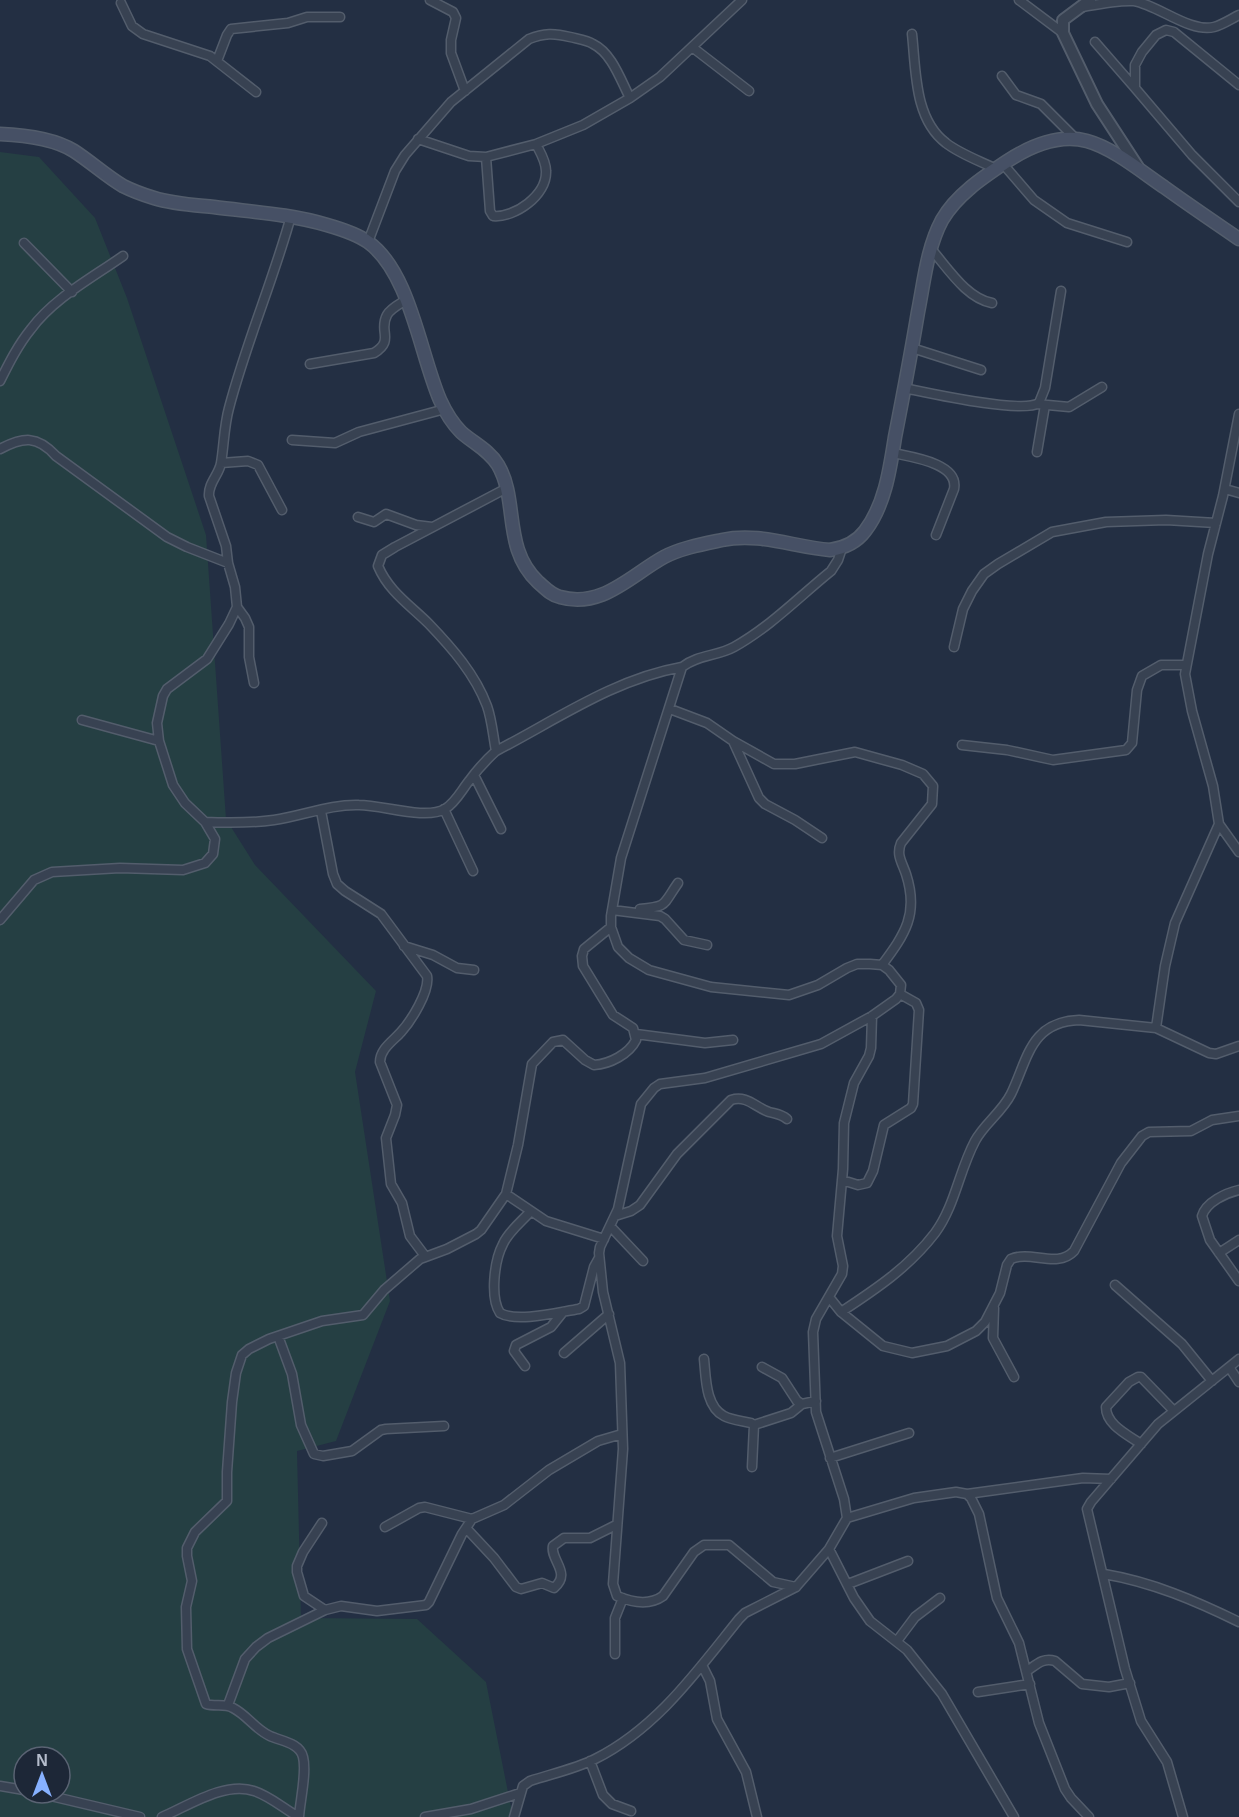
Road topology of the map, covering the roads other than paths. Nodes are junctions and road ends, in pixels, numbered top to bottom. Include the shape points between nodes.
1 (430, 0) edge
2 (742, 0) edge
3 (1019, 0) edge
4 (1090, 0) edge
5 (121, 1) edge
6 (1079, 7) junction
7 (1239, 15) edge
8 (340, 16) dead end
9 (1063, 33) junction
10 (912, 34) dead end
11 (1095, 42) dead end
12 (692, 47) junction
13 (217, 61) junction
14 (1002, 76) dead end
15 (1239, 85) edge
16 (1135, 88) junction
17 (465, 91) junction
18 (749, 91) dead end
19 (256, 92) dead end
20 (630, 98) junction
21 (0, 134) edge
22 (418, 139) junction
23 (1076, 139) junction
24 (536, 144) junction
25 (486, 157) junction
26 (1000, 166) junction
27 (1140, 170) junction
28 (1239, 202) edge
29 (291, 216) junction
30 (1239, 239) edge
31 (368, 242) junction
32 (1127, 242) dead end
33 (24, 243) dead end
34 (932, 249) junction
35 (123, 256) dead end
36 (1061, 291) dead end
37 (72, 292) junction
38 (406, 300) junction
39 (992, 303) dead end
40 (912, 348) junction
41 (310, 363) dead end
42 (981, 370) dead end
43 (0, 381) edge
44 (1102, 387) dead end
45 (904, 388) junction
46 (1041, 405) junction
47 (445, 409) junction
48 (1239, 414) edge
49 (292, 440) dead end
50 (0, 449) edge
51 (1037, 452) dead end
52 (893, 453) junction
53 (221, 463) junction
54 (505, 489) junction
55 (1225, 489) junction
56 (1239, 493) edge
57 (282, 510) dead end
58 (358, 517) dead end
59 (1216, 524) junction
60 (432, 528) junction
61 (936, 535) dead end
62 (842, 548) junction
63 (228, 563) junction
64 (237, 607) junction
65 (954, 647) dead end
66 (1186, 665) junction
67 (682, 667) junction
68 (254, 682) dead end
69 (670, 709) junction
70 (82, 720) dead end
71 (159, 741) junction
72 (733, 741) junction
73 (962, 745) dead end
74 (496, 751) junction
75 (474, 775) junction
76 (444, 809) junction
77 (321, 811) junction
78 (205, 822) junction
79 (1219, 824) junction
80 (501, 829) dead end
81 (822, 838) dead end
82 (1239, 852) edge
83 (473, 871) dead end
84 (678, 883) dead end
85 (612, 910) junction
86 (633, 912) junction
87 (0, 920) edge
88 (611, 927) junction
89 (707, 945) dead end
90 (404, 946) junction
91 (882, 965) junction
92 (474, 970) dead end
93 (900, 994) junction
94 (872, 1016) junction
95 (1156, 1028) junction
96 (636, 1034) junction
97 (732, 1040) dead end
98 (1239, 1047) edge
99 (1239, 1116) edge
100 (787, 1119) dead end
101 (842, 1180) junction
102 (1239, 1190) edge
103 (506, 1194) junction
104 (531, 1211) junction
105 (615, 1216) junction
106 (610, 1226) junction
107 (604, 1239) junction
108 (1239, 1240) edge
109 (1219, 1253) junction
110 (426, 1256) junction
111 (599, 1257) junction
112 (643, 1261) dead end
113 (1239, 1281) edge
114 (1115, 1285) dead end
115 (829, 1297) junction
116 (994, 1305) junction
117 (563, 1312) junction
118 (841, 1312) junction
119 (609, 1314) junction
120 (981, 1327) junction
121 (993, 1333) junction
122 (278, 1336) junction
123 (564, 1353) dead end
124 (704, 1359) dead end
125 (1239, 1359) edge
126 (525, 1366) dead end
127 (762, 1367) dead end
128 (1228, 1368) junction
129 (1014, 1377) dead end
130 (1212, 1381) junction
131 (1239, 1382) edge
132 (816, 1401) junction
133 (802, 1404) junction
134 (1174, 1411) junction
135 (754, 1425) junction
136 (444, 1426) dead end
137 (909, 1433) dead end
138 (622, 1434) junction
139 (1141, 1444) junction
140 (830, 1458) junction
141 (752, 1467) dead end
142 (1111, 1479) junction
143 (967, 1494) junction
144 (847, 1518) junction
145 (472, 1519) junction
146 (322, 1523) dead end
147 (616, 1525) junction
148 (385, 1527) dead end
149 (465, 1528) junction
150 (829, 1549) junction
151 (908, 1561) dead end
152 (1104, 1574) junction
153 (848, 1584) junction
154 (796, 1587) junction
155 (623, 1598) junction
156 (940, 1598) dead end
157 (325, 1610) junction
158 (1239, 1622) edge
159 (897, 1641) junction
160 (615, 1654) dead end
161 (702, 1665) junction
162 (1027, 1671) junction
163 (1130, 1683) junction
164 (1030, 1684) junction
165 (978, 1692) dead end
166 (228, 1706) junction
167 (590, 1761) junction
168 (520, 1793) junction
169 (72, 1801) edge
170 (631, 1811) dead end
171 (140, 1817) edge
172 (162, 1817) edge
173 (425, 1817) edge
174 (514, 1817) edge
175 (758, 1817) edge
176 (1014, 1817) edge
177 (1089, 1817) edge
178 (1183, 1817) edge

1 - 17 street via 453,12 456,18 451,53
2 - 12 street
3 - 9 street
4 - 6 street
5 - 13 street via 132,26 143,34
6 - 7 street via 1131,0 1207,28
6 - 9 street via 1063,20
8 - 13 street via 307,16 288,23 231,29
9 - 27 street via 1097,104
10 - 26 street via 918,92 927,122 947,144
11 - 16 street
12 - 18 street
12 - 20 street
13 - 19 street
14 - 23 street via 1016,95 1041,104
15 - 16 street via 1167,30 1156,35 1134,65
16 - 28 street via 1192,155
17 - 20 street via 529,39 544,33 592,43 602,50
17 - 22 street
20 - 24 street via 583,125
21 - 29 main road via 47,140 72,150 124,186 157,199
22 - 25 street via 469,156
22 - 31 street via 395,171
23 - 26 main road via 1042,144
23 - 27 main road via 1101,147
24 - 25 street
24 - 25 street via 546,170 543,184 525,207 500,216 493,216 490,211
26 - 32 street via 1034,200 1067,223
26 - 34 main road via 952,206
27 - 30 main road
29 - 31 main road
29 - 53 street via 228,411
31 - 38 main road via 396,277
33 - 37 street
34 - 39 street via 973,295
34 - 40 main road
35 - 37 street
36 - 46 street
37 - 43 street via 30,329
38 - 41 street via 386,316 386,342 382,348 374,353
38 - 47 main road
40 - 42 street
40 - 45 main road
44 - 46 street via 1069,407
45 - 46 street via 964,400 1025,407
45 - 52 main road
46 - 51 street
47 - 49 street via 359,432 335,443
47 - 54 main road via 460,431 498,465
48 - 55 street
50 - 63 street via 24,439 34,440 167,537
52 - 61 street via 939,465 952,475 954,489
52 - 62 main road via 872,520 854,543
53 - 57 street via 248,461 258,465
53 - 63 street via 210,484 209,496
54 - 60 street
54 - 62 main road via 513,534 525,565 534,578 559,597 588,600 604,595 666,556 724,539 757,537 814,548
55 - 56 street
55 - 59 street
58 - 60 street via 374,522 390,514
59 - 65 street via 1166,520 1106,522 1052,532 984,574 963,609
59 - 66 street
60 - 74 street via 382,555 378,566 392,591 428,623 472,675 488,708
62 - 67 street via 831,570 762,628 728,650
63 - 64 street
64 - 68 street via 249,627
64 - 71 street via 207,659 162,696 157,723
66 - 73 street via 1161,665 1142,676 1132,743 1126,750 1053,760
66 - 79 street via 1186,684
67 - 69 street
67 - 74 street via 594,698
69 - 72 street via 707,723
69 - 85 street via 621,858
70 - 71 street
71 - 78 street via 173,785
72 - 81 street via 759,798
72 - 91 street via 774,764 795,764 855,752 902,765 930,781 934,792 932,804 898,849 910,890 910,915 900,940
74 - 75 street
75 - 76 street
75 - 80 street
76 - 77 street via 416,812 344,805
76 - 83 street
77 - 78 street via 272,820
77 - 90 street via 338,884 381,914
78 - 87 street via 215,839 213,854 205,863 170,871 120,868 52,872 34,880
79 - 82 street
79 - 95 street via 1175,923
84 - 86 street via 663,906
85 - 86 street
85 - 88 street
86 - 89 street via 660,916 684,940
88 - 91 street via 618,947 639,966 711,987 789,995 857,964
88 - 96 street via 584,949 583,966 614,1015
90 - 92 street via 457,968
90 - 110 street via 427,976 428,988 406,1026 382,1051 380,1062 397,1105 386,1138 391,1184 402,1203 410,1236
91 - 93 street via 902,984
93 - 94 street
93 - 101 street via 916,1003 919,1010 913,1104 884,1125 867,1183 858,1185
94 - 101 street via 869,1056 854,1083 846,1112
94 - 105 street via 808,1049 654,1088 641,1104
95 - 98 street via 1209,1053
95 - 118 street via 1070,1020 1041,1032 1010,1095 973,1143 950,1206 934,1234 886,1282
96 - 97 street via 705,1043
96 - 103 street via 634,1044 625,1054 598,1065 589,1064 563,1040 558,1040 532,1065
99 - 116 street via 1212,1120 1191,1131 1149,1132 1142,1136 1121,1162 1074,1251 1057,1259 1011,1259
100 - 105 street via 742,1098 731,1100 672,1160 640,1205
101 - 115 street via 837,1236 843,1266
102 - 109 street via 1209,1205 1202,1216 1207,1235
103 - 104 street
103 - 110 street via 476,1234
104 - 107 street via 546,1221
104 - 117 street via 501,1246 493,1286 498,1310 509,1317
105 - 106 street
106 - 107 street
106 - 112 street
107 - 111 street
108 - 109 street
109 - 113 street
110 - 122 street via 384,1290 363,1315 322,1321
111 - 117 street via 584,1306
111 - 119 street
114 - 130 street via 1182,1344
115 - 118 street
115 - 132 street via 814,1325
116 - 120 street
116 - 121 street
117 - 126 street via 550,1327 516,1345 514,1352
118 - 120 street via 877,1342 902,1352 947,1346
119 - 123 street
119 - 138 street via 620,1363
120 - 121 street
121 - 129 street via 994,1343
122 - 136 street via 292,1374 301,1425 314,1454 352,1451 381,1430
122 - 166 street via 249,1349 238,1362 227,1501 195,1532 187,1548 192,1581 186,1607 189,1658 206,1704
124 - 135 street via 709,1395 717,1410 726,1417
125 - 128 street
127 - 133 street via 782,1378
128 - 130 street
128 - 131 street
130 - 134 street
132 - 133 street
132 - 140 street via 818,1422
133 - 135 street via 791,1413
134 - 139 street
134 - 139 street via 1142,1377 1129,1382 1106,1407 1106,1413 1107,1418
135 - 141 street
137 - 140 street
138 - 145 street via 598,1441 549,1470 504,1505
138 - 147 street
139 - 142 street
140 - 144 street
142 - 143 street via 1083,1478
142 - 152 street via 1088,1509
143 - 144 street via 914,1498
143 - 162 street via 979,1514 997,1598 1019,1643
144 - 150 street
145 - 148 street via 425,1507
145 - 149 street
146 - 157 street via 303,1552 297,1572 304,1596
147 - 149 street via 590,1538 564,1538 552,1551 561,1570 558,1584 554,1588 542,1583 521,1589
147 - 155 street via 613,1584 617,1596
149 - 157 street via 426,1605 384,1611 347,1606
150 - 153 street
150 - 154 street
151 - 153 street
152 - 158 street via 1168,1591
152 - 163 street
153 - 159 street via 870,1621
154 - 155 street via 773,1582 729,1545 704,1545 694,1552 657,1600
154 - 161 street via 745,1613
155 - 160 street via 615,1618
156 - 159 street via 915,1617
157 - 166 street via 256,1647 242,1666
159 - 176 street via 942,1694
161 - 167 street via 656,1717 627,1740
161 - 175 street via 710,1681 717,1719 746,1772
162 - 163 street via 1050,1659 1082,1684 1109,1687
162 - 164 street
163 - 178 street via 1140,1720 1167,1762
164 - 165 street
164 - 177 street via 1039,1723 1065,1789
166 - 172 street via 257,1729 301,1751 304,1768 299,1817 246,1789 219,1792
167 - 168 street via 530,1781
167 - 170 street via 603,1795 612,1804
168 - 173 street via 454,1813
168 - 174 street
169 - 171 street

